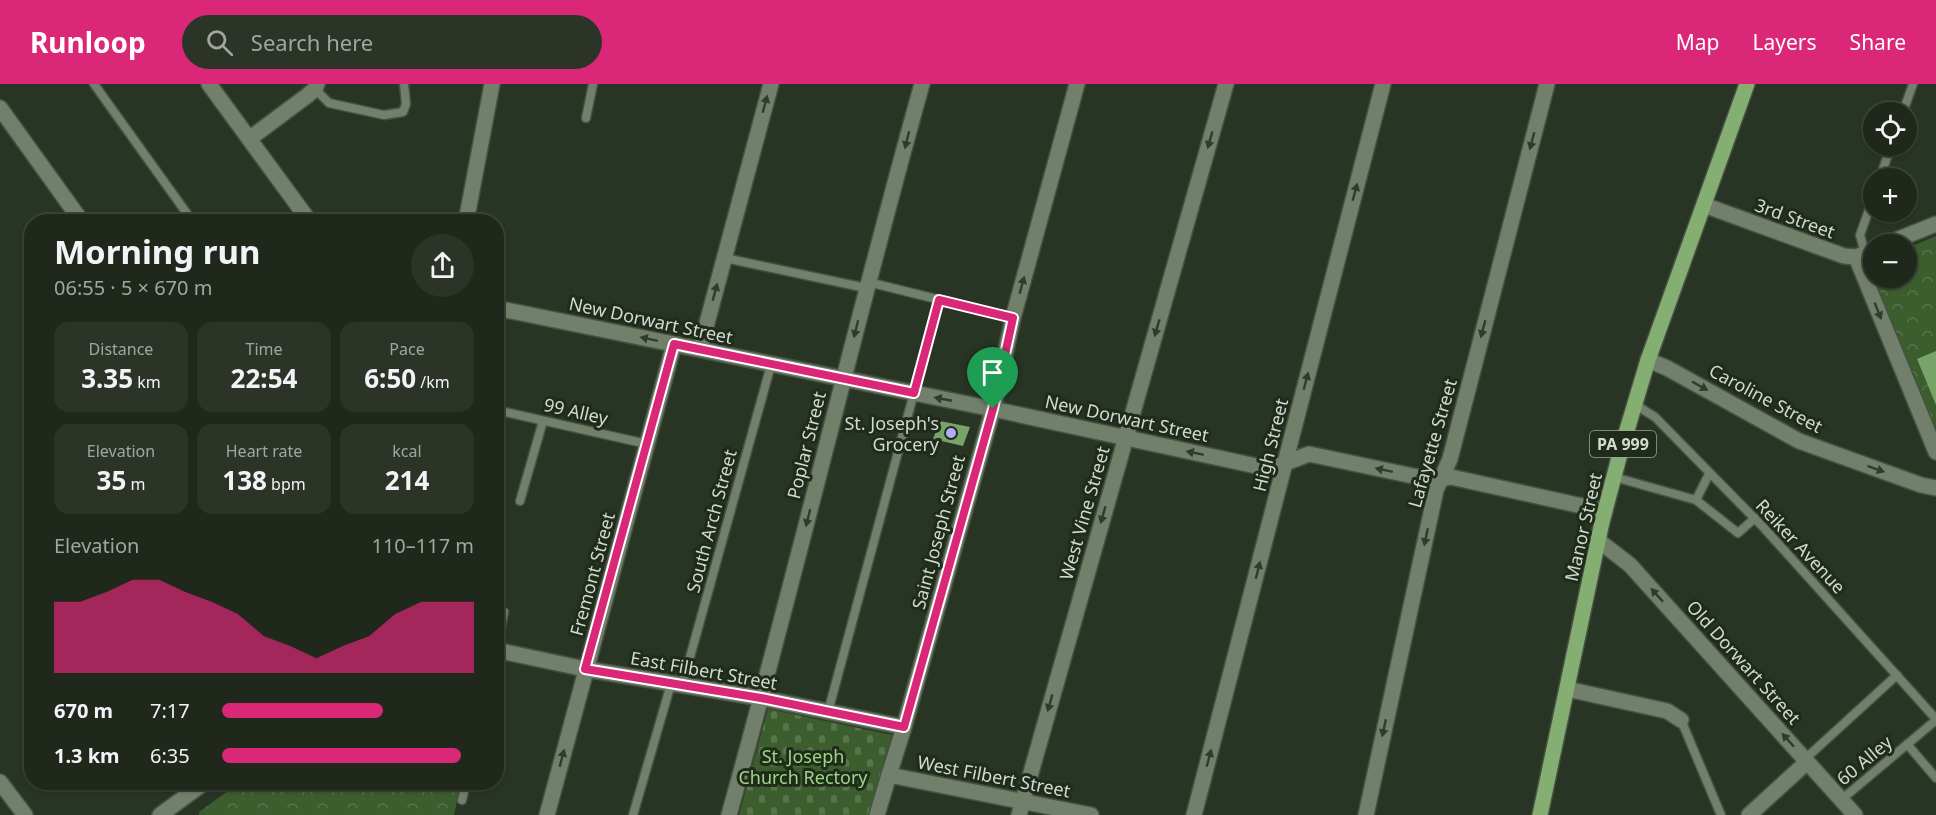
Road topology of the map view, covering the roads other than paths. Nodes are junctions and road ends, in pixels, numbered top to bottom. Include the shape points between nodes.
1 (94, 84) edge
2 (210, 84) edge
3 (405, 84) edge
4 (492, 84) edge
5 (593, 84) edge
6 (771, 84) edge
7 (922, 84) edge
8 (1077, 84) edge
9 (1226, 84) edge
10 (1383, 84) edge
11 (1547, 84) edge
12 (1747, 84) edge
13 (1913, 84) edge
14 (316, 87) edge
15 (1907, 102) edge
16 (0, 108) edge
17 (586, 118) dead end
18 (249, 139) junction
19 (1704, 205) junction
20 (76, 214) edge
21 (187, 214) edge
22 (303, 214) edge
23 (468, 214) edge
24 (1865, 222) edge
25 (1936, 224) edge
26 (1911, 234) edge
27 (1863, 246) edge
28 (1863, 253) edge
29 (724, 258) junction
30 (867, 285) junction
31 (1877, 288) edge
32 (939, 300) junction
33 (504, 310) edge
34 (1013, 318) junction
35 (674, 344) junction
36 (700, 349) junction
37 (1648, 360) junction
38 (771, 365) junction
39 (843, 378) junction
40 (914, 393) junction
41 (1634, 404) junction
42 (993, 409) junction
43 (504, 412) edge
44 (543, 421) junction
45 (1125, 438) junction
46 (648, 444) junction
47 (1936, 452) edge
48 (1285, 464) junction
49 (1709, 474) junction
50 (1614, 477) junction
51 (1441, 479) junction
52 (1936, 488) edge
53 (1696, 500) junction
54 (520, 501) dead end
55 (1605, 511) junction
56 (1755, 518) junction
57 (1599, 541) junction
58 (504, 652) edge
59 (585, 669) junction
60 (1897, 675) junction
61 (677, 685) junction
62 (1567, 689) junction
63 (761, 698) junction
64 (828, 712) junction
65 (1681, 720) joint
66 (1936, 720) edge
67 (904, 727) junction
68 (1907, 744) junction
69 (1806, 761) junction
70 (889, 775) junction
71 (1936, 778) edge
72 (0, 782) edge
73 (197, 790) edge
74 (464, 790) edge
75 (462, 800) dead end
76 (1841, 800) junction
77 (1021, 808) edge
78 (176, 810) edge
79 (25, 815) edge
80 (160, 815) edge
81 (547, 815) edge
82 (633, 815) edge
83 (729, 815) edge
84 (878, 815) edge
85 (1091, 815) edge
86 (1194, 815) edge
87 (1365, 815) edge
88 (1540, 815) edge
89 (1721, 815) edge
90 (1749, 815) edge
91 (1855, 815) edge

1 - 21 lane
2 - 18 street
3 - 14 lane via 403,112 384,115 329,103
4 - 23 street
5 - 17 lane
29 -> 6 street
7 -> 30 street, Poplar Street
34 -> 8 street, Saint Joseph Street
9 -> 45 street, West Vine Street
48 -> 10 street, High Street
11 -> 51 street, Lafayette Street via 1450,459
12 - 19 main road, Manor Street / PA 999
13 - 15 lane
14 - 18 street
16 - 20 street
18 - 22 street
19 - 28 street, 3rd Street via 1844,256
19 - 37 main road, Manor Street / PA 999
24 - 27 lane via 1860,235
25 - 26 street
29 - 30 lane
36 -> 29 street
30 - 32 lane
30 -> 39 street, Poplar Street
31 -> 47 street
32 - 34 lane
32 - 40 lane
35 -> 33 street, New Dorwart Street
34 - 42 street, Saint Joseph Street
35 - 36 street, New Dorwart Street
35 - 46 street, Fremont Street
36 - 38 street, New Dorwart Street
37 - 41 main road, Manor Street / PA 999
37 -> 52 street, Caroline Street via 1799,441
38 - 39 street, New Dorwart Street
38 - 61 lane, South Arch Street
39 - 40 street, New Dorwart Street
39 -> 63 street, Poplar Street
42 -> 40 street, New Dorwart Street
40 - 64 lane
41 - 49 lane, Reiker Avenue via 1655,417
41 - 50 main road, Manor Street / PA 999
42 - 45 street, New Dorwart Street
42 - 67 street, Saint Joseph Street
43 - 44 lane, 99 Alley
44 - 46 lane, 99 Alley
44 - 54 lane
48 -> 45 street, New Dorwart Street via 1270,469
45 -> 77 street, West Vine Street
46 - 59 street, Fremont Street
51 -> 48 street, New Dorwart Street via 1309,454
86 -> 48 street, High Street
49 - 53 lane
49 - 56 lane, Reiker Avenue
50 - 53 lane
50 - 55 main road, Manor Street / PA 999
51 - 55 street, New Dorwart Street via 1451,477
51 -> 87 street, Lafayette Street
53 - 56 lane via 1738,533
55 - 57 main road, Manor Street / PA 999
56 - 60 lane, Reiker Avenue
57 - 62 main road, Manor Street / PA 999
69 -> 57 street, Old Dorwart Street via 1630,565
58 - 59 street, East Filbert Street
59 - 61 street, East Filbert Street
81 -> 59 street, Fremont Street
60 - 66 lane, Reiker Avenue
60 - 69 lane
61 - 63 street, East Filbert Street
61 - 82 lane, South Arch Street
62 - 65 street via 1667,711
62 - 88 main road, Manor Street / PA 999
63 - 64 street, East Filbert Street
63 - 83 street, Poplar Street
64 - 67 street, East Filbert Street
65 - 89 lane
66 - 68 lane, Reiker Avenue
67 - 70 street, Saint Joseph Street
68 - 71 lane
68 - 76 lane, 60 Alley
69 - 76 street, Old Dorwart Street
69 - 90 street
70 - 77 street, West Filbert Street
70 - 84 street, Saint Joseph Street
72 - 79 street
73 - 78 street
74 - 75 lane
76 - 91 street, Old Dorwart Street
77 - 85 street, West Filbert Street
78 - 80 street

